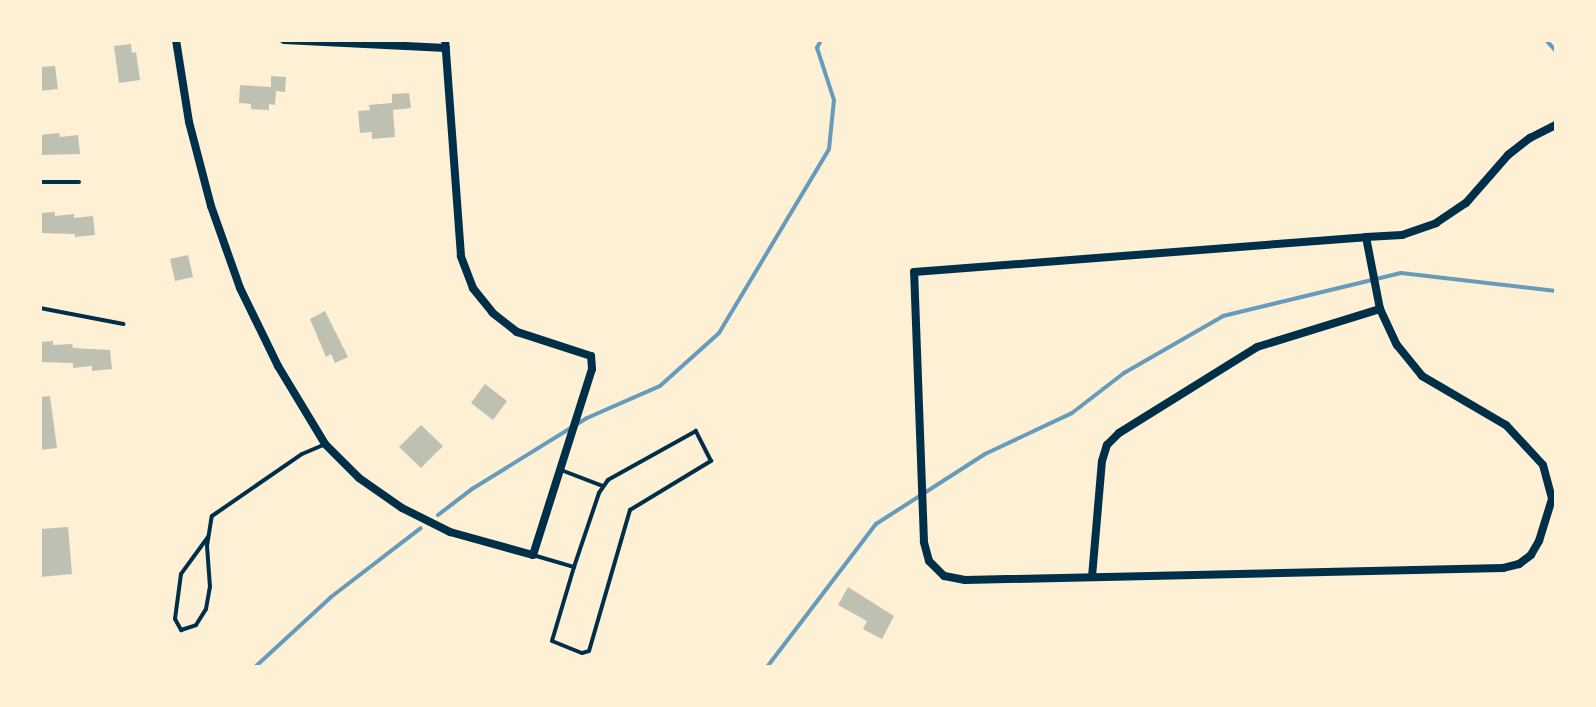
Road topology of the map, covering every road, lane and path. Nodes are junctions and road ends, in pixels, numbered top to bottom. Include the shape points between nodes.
1 (176, 40) edge
2 (284, 40) edge
3 (446, 44) edge
4 (1556, 125) edge
5 (40, 182) edge
6 (79, 182) dead end
7 (1366, 237) junction
8 (40, 308) edge
9 (1380, 309) junction
10 (123, 324) dead end
11 (325, 444) junction
12 (560, 470) junction
13 (603, 486) junction
14 (208, 537) junction
15 (533, 555) junction
16 (574, 567) junction
17 (1092, 577) junction

1 - 11 street via 207,192 240,288
2 - 3 street
3 - 12 street via 461,256 473,288 517,332 591,356 592,369
4 - 7 street via 1508,155 1466,203 1436,223 1402,235
5 - 6 lane
7 - 9 street
7 - 17 street via 914,272 924,542 929,561 944,576 965,580
8 - 10 lane
9 - 17 street via 1257,347 1119,433 1107,445 1102,461
9 - 17 street via 1397,345 1422,376 1506,425 1543,465 1552,499 1531,555 1503,568
11 - 14 lane via 212,516
11 - 15 street via 359,478 402,508 450,532
12 - 13 lane
12 - 15 street
13 - 16 lane
13 - 16 lane via 690,432 696,431 711,461 630,510 589,651 582,653 552,641
14 - 14 lane via 181,574 175,619 181,630 196,625 206,609
15 - 16 lane

